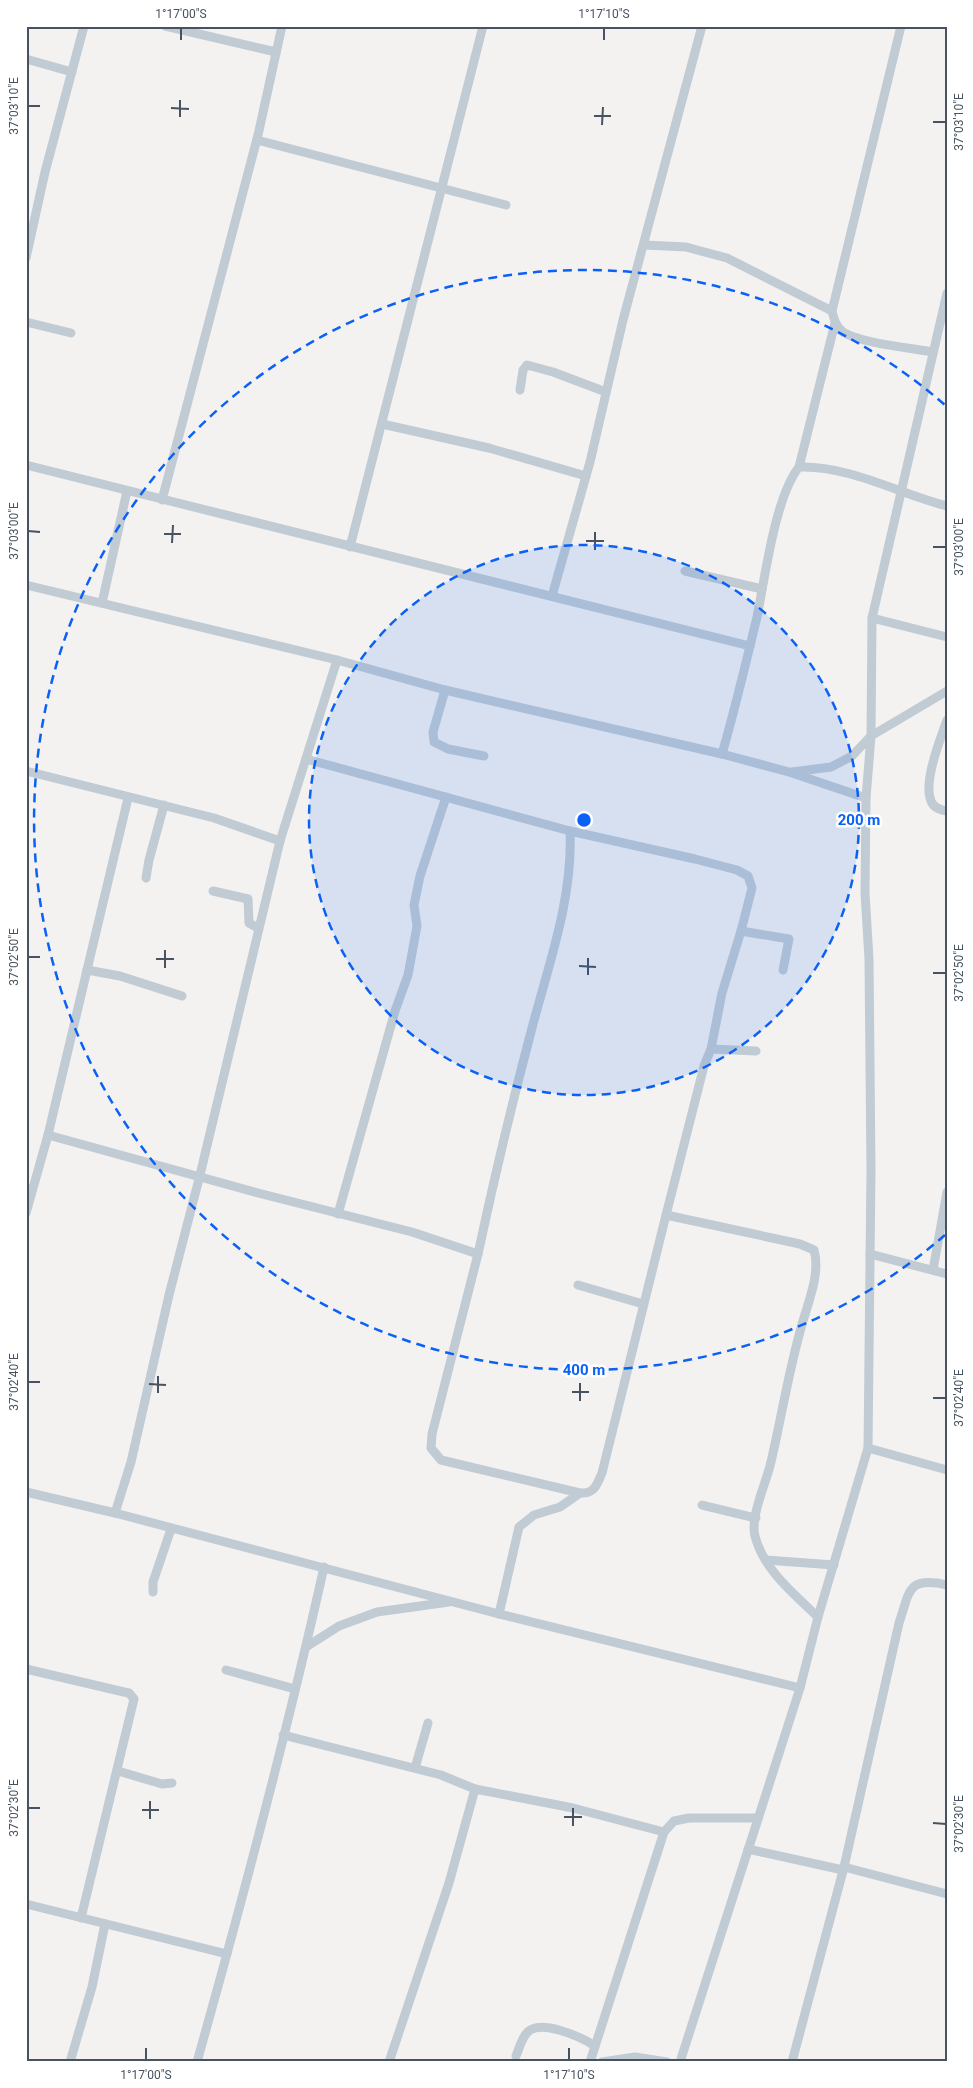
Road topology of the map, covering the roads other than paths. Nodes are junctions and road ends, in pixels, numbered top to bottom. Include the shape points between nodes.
1 (84, 26) edge
2 (164, 26) edge
3 (282, 26) edge
4 (482, 26) edge
5 (702, 26) edge
6 (901, 26) edge
7 (276, 52) junction
8 (26, 59) edge
9 (72, 72) junction
10 (257, 140) junction
11 (442, 188) junction
12 (506, 205) dead end
13 (30, 224) edge
14 (644, 245) junction
15 (26, 258) edge
16 (947, 293) edge
17 (832, 312) junction
18 (26, 322) edge
19 (835, 323) junction
20 (72, 333) dead end
21 (933, 352) junction
22 (520, 390) dead end
23 (606, 392) junction
24 (382, 424) junction
25 (26, 465) edge
26 (798, 467) junction
27 (586, 476) junction
28 (901, 490) junction
29 (127, 491) junction
30 (162, 500) junction
31 (947, 506) edge
32 (350, 547) junction
33 (685, 571) dead end
34 (26, 585) edge
35 (762, 590) junction
36 (552, 596) junction
37 (102, 603) junction
38 (872, 618) junction
39 (947, 637) edge
40 (750, 646) junction
41 (337, 660) junction
42 (445, 690) junction
43 (947, 691) edge
44 (947, 720) edge
45 (871, 736) junction
46 (722, 754) junction
47 (484, 756) dead end
48 (306, 759) junction
49 (26, 771) edge
50 (789, 772) junction
51 (446, 797) junction
52 (128, 798) junction
53 (866, 798) junction
54 (164, 805) junction
55 (947, 812) edge
56 (570, 831) junction
57 (280, 841) junction
58 (146, 878) dead end
59 (214, 891) dead end
60 (258, 928) junction
61 (741, 931) junction
62 (87, 970) junction
63 (783, 970) dead end
64 (182, 996) dead end
65 (711, 1048) junction
66 (756, 1051) dead end
67 (48, 1135) junction
68 (200, 1176) junction
69 (947, 1192) edge
70 (26, 1213) edge
71 (338, 1214) junction
72 (666, 1215) junction
73 (478, 1254) junction
74 (870, 1254) junction
75 (932, 1270) junction
76 (947, 1274) edge
77 (578, 1285) dead end
78 (643, 1304) junction
79 (868, 1448) junction
80 (947, 1470) edge
81 (26, 1492) edge
82 (580, 1494) junction
83 (702, 1505) dead end
84 (115, 1513) junction
85 (756, 1518) junction
86 (171, 1529) junction
87 (766, 1560) junction
88 (834, 1565) junction
89 (324, 1567) junction
90 (947, 1585) edge
91 (152, 1592) dead end
92 (454, 1602) junction
93 (499, 1614) junction
94 (818, 1617) junction
95 (306, 1647) junction
96 (26, 1669) edge
97 (226, 1670) dead end
98 (800, 1688) junction
99 (295, 1689) junction
100 (428, 1723) dead end
101 (283, 1735) junction
102 (414, 1768) junction
103 (118, 1771) junction
104 (172, 1783) dead end
105 (475, 1789) junction
106 (758, 1818) junction
107 (664, 1832) junction
108 (748, 1849) junction
109 (843, 1868) junction
110 (947, 1894) edge
111 (26, 1904) edge
112 (81, 1918) junction
113 (105, 1924) junction
114 (227, 1954) junction
115 (595, 2046) junction
116 (516, 2056) dead end
117 (70, 2062) edge
118 (197, 2062) edge
119 (388, 2062) edge
120 (590, 2062) edge
121 (602, 2062) edge
122 (667, 2062) edge
123 (680, 2062) edge
124 (792, 2062) edge

1 - 9 street
2 - 7 street
3 - 7 street
4 - 11 street
5 - 14 street
6 - 17 street
7 - 10 street
8 - 9 street
9 - 13 street
10 - 11 street
10 - 30 street
11 - 12 street
11 - 24 street
13 - 15 street
14 - 17 street via 686,247 727,258
14 - 23 street
16 - 21 street
17 - 19 street
18 - 20 street
19 - 21 street via 843,332 865,340
19 - 26 street
21 - 28 street
22 - 23 street via 527,364
23 - 27 street
24 - 27 street via 489,448
24 - 32 street
25 - 29 street
26 - 28 street via 809,466
26 - 35 street via 778,514
27 - 36 street
28 - 31 street
28 - 38 street
29 - 30 street
29 - 37 street
30 - 32 street
32 - 36 street
33 - 35 street
34 - 37 street
35 - 40 street
36 - 40 street
37 - 41 street
38 - 39 street
38 - 45 street
40 - 46 street
41 - 42 street
41 - 48 street
42 - 46 street
42 - 47 street via 433,732 434,742 448,749
43 - 45 street
44 - 55 street via 929,788 931,802
45 - 50 street via 852,756 831,767
45 - 53 street
46 - 50 street
48 - 51 street
48 - 57 street
49 - 52 street
50 - 53 street
51 - 56 street
51 - 71 street via 420,876 414,905 417,926 408,975
52 - 54 street
52 - 62 street
53 - 74 street
54 - 57 street
54 - 58 street
56 - 61 street via 695,859 748,876 752,888
56 - 73 street via 567,896 529,1038
57 - 60 street
59 - 60 street via 248,899 249,922
60 - 68 street
61 - 63 street via 790,939
61 - 65 street via 722,993
62 - 64 street via 120,976
62 - 67 street
65 - 66 street
65 - 72 street
67 - 68 street
67 - 70 street
68 - 71 street
68 - 84 street via 168,1294 131,1462
69 - 75 street
71 - 73 street via 412,1232
72 - 78 street
72 - 85 street via 800,1244 814,1250 817,1260
73 - 82 street via 431,1448 441,1460 457,1465
74 - 75 street
74 - 79 street
75 - 76 street
77 - 78 street
78 - 82 street via 602,1473 595,1489
79 - 80 street
79 - 88 street
81 - 84 street
82 - 93 street via 560,1507 534,1515 519,1526
83 - 85 street
84 - 86 street
85 - 87 street via 754,1534
86 - 89 street
86 - 91 street
87 - 88 street
87 - 94 street via 784,1584
88 - 94 street
89 - 92 street
89 - 95 street
90 - 109 street via 928,1581 916,1584 909,1592 899,1623
92 - 93 street
92 - 95 street via 377,1612 339,1626
93 - 98 street
94 - 98 street
95 - 99 street
96 - 103 street via 133,1696 134,1706
97 - 99 street
98 - 106 street
99 - 101 street
100 - 102 street
101 - 102 street
101 - 114 street
102 - 105 street
103 - 104 street via 162,1784
103 - 112 street
105 - 107 street via 573,1808
105 - 119 street via 449,1883
106 - 107 street via 689,1818 674,1821
106 - 108 street
107 - 115 street
108 - 109 street
108 - 123 street
109 - 110 street
109 - 124 street
111 - 112 street
112 - 113 street
113 - 114 street
113 - 117 street via 92,1988
114 - 118 street
115 - 116 street via 565,2031 535,2028 526,2033
115 - 120 street
121 - 122 street via 635,2057

